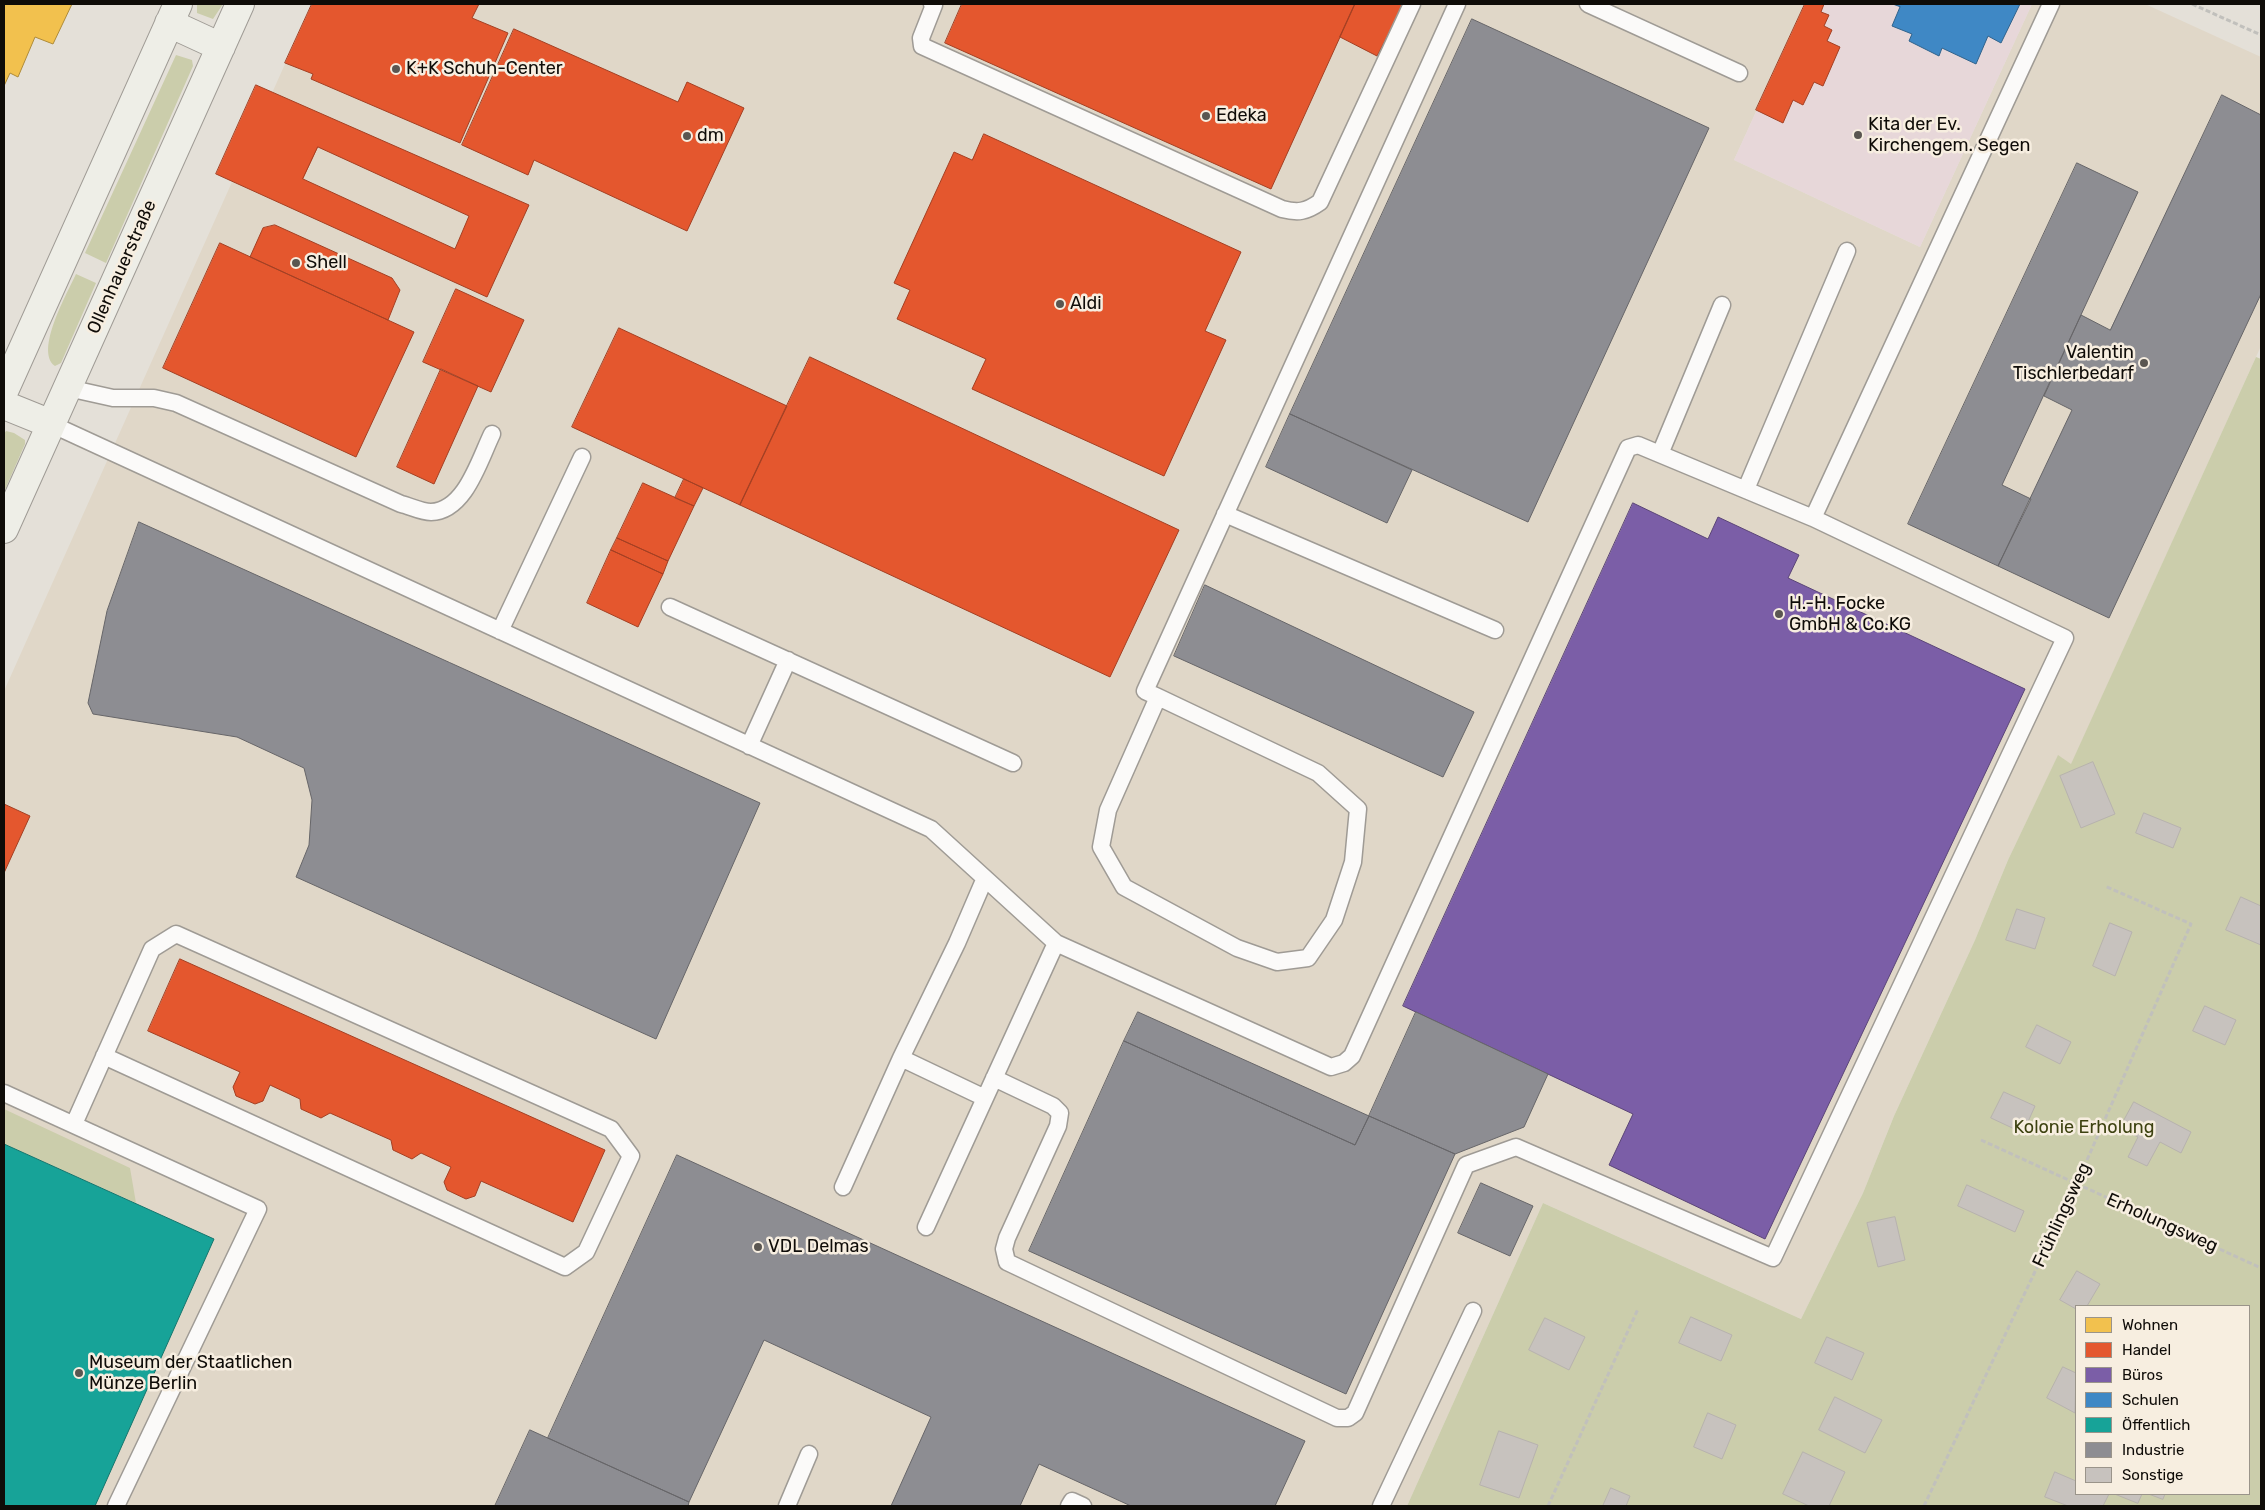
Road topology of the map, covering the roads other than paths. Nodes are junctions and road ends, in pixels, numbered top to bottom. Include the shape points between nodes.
1 (240, 4) edge
2 (932, 4) edge
3 (1412, 4) edge
4 (1457, 4) edge
5 (1588, 4) edge
6 (2051, 4) edge
7 (174, 13) edge
8 (220, 47) junction
9 (1739, 73) dead end
10 (1847, 251) dead end
11 (1722, 306) dead end
12 (68, 388) junction
13 (4, 392) edge
14 (4, 405) edge
15 (51, 424) junction
16 (492, 434) dead end
17 (1660, 454) junction
18 (582, 457) dead end
19 (1746, 489) junction
20 (1225, 514) junction
21 (1813, 518) junction
22 (4, 529) edge
23 (670, 607) dead end
24 (1495, 630) dead end
25 (500, 631) junction
26 (788, 660) junction
27 (1158, 697) junction
28 (749, 746) junction
29 (1013, 763) dead end
30 (984, 878) junction
31 (1056, 943) junction
32 (104, 1056) junction
33 (902, 1058) junction
34 (994, 1078) junction
35 (4, 1093) edge
36 (986, 1098) junction
37 (74, 1124) junction
38 (843, 1186) dead end
39 (926, 1227) dead end
40 (1473, 1311) dead end
41 (810, 1454) dead end
42 (116, 1506) edge
43 (787, 1506) edge
44 (1069, 1506) edge
45 (1083, 1506) edge
46 (1381, 1506) edge

1 - 8 main road, Ollenhauerstraße
2 - 3 lane via 921,38 922,46 1282,209 1298,213 1320,202
4 - 20 lane
5 - 9 lane
6 - 21 lane
7 - 8 main road
7 - 13 main road
8 - 12 main road, Ollenhauerstraße
10 - 19 lane
11 - 17 lane
12 - 15 main road, Ollenhauerstraße
12 - 16 lane via 113,398 154,398 176,403 401,504 429,512 447,509 461,497
14 - 15 main road
15 - 22 main road, Ollenhauerstraße
15 - 25 lane
17 - 19 lane
17 - 31 lane via 1638,445 1628,448 1352,1056 1344,1063 1331,1067
18 - 25 lane
19 - 21 lane
20 - 24 lane
20 - 27 lane via 1145,691
21 - 34 lane via 2065,638 1773,1258 1516,1147 1474,1162 1466,1165 1355,1413 1348,1418 1338,1418 1007,1262 1004,1249 1007,1238 1058,1126 1060,1113 1053,1106
23 - 26 lane
25 - 28 lane
26 - 28 lane
26 - 29 lane
27 - 27 lane via 1318,773 1358,809 1353,862 1334,920 1308,958 1277,962 1237,948 1124,887 1101,847 1108,810
28 - 30 lane via 930,828
30 - 31 lane
30 - 33 lane
31 - 34 lane
32 - 32 lane via 152,949 176,934 612,1129 631,1156 586,1252 565,1267
32 - 37 lane
33 - 36 lane
33 - 38 lane
34 - 36 lane
35 - 37 lane
36 - 39 lane
37 - 42 lane via 258,1209
40 - 46 lane
41 - 43 lane
44 - 45 lane via 1072,1501

